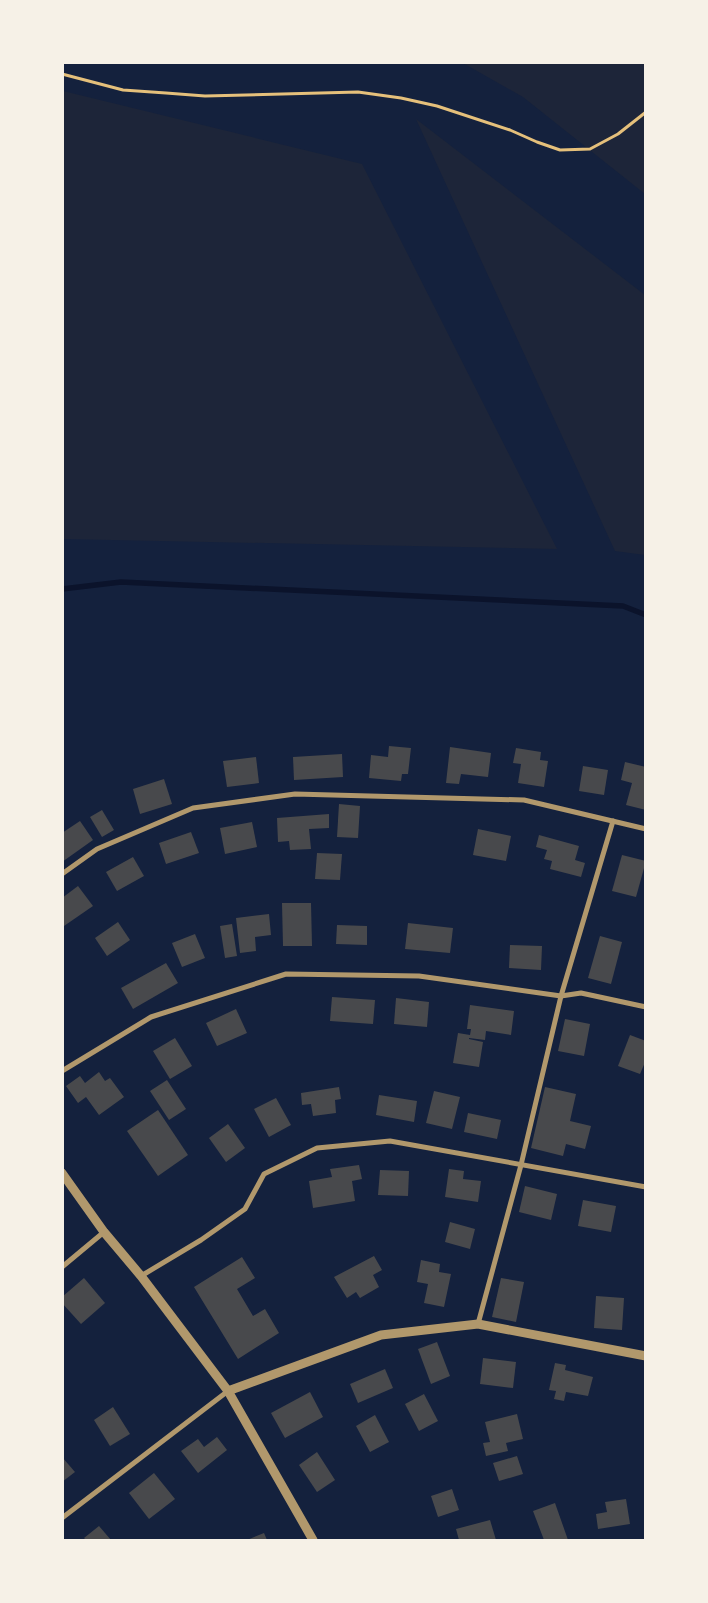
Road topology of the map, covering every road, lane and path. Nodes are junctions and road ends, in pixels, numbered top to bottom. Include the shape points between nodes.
1 (62, 74) edge
2 (646, 112) edge
3 (614, 821) junction
4 (646, 829) edge
5 (62, 874) edge
6 (561, 996) junction
7 (646, 1007) edge
8 (62, 1071) edge
9 (521, 1165) junction
10 (62, 1173) edge
11 (646, 1187) edge
12 (104, 1232) junction
13 (62, 1267) edge
14 (141, 1276) junction
15 (478, 1324) junction
16 (646, 1356) edge
17 (228, 1391) junction
18 (62, 1518) edge
19 (313, 1540) edge

1 - 2 path via 123,90 195,95 358,92 401,98 437,106 560,150 590,149 618,134
3 - 4 street
3 - 5 street via 524,800 295,794 193,808 97,849
3 - 6 street
6 - 7 street via 581,993
6 - 8 street via 419,976 286,974 151,1017
6 - 9 street
9 - 11 street
9 - 14 street via 390,1141 317,1148 264,1174 245,1209
9 - 15 street
10 - 12 street
12 - 13 street
12 - 14 street
14 - 17 street
15 - 16 street
15 - 17 street via 381,1335
17 - 18 street
17 - 19 street

